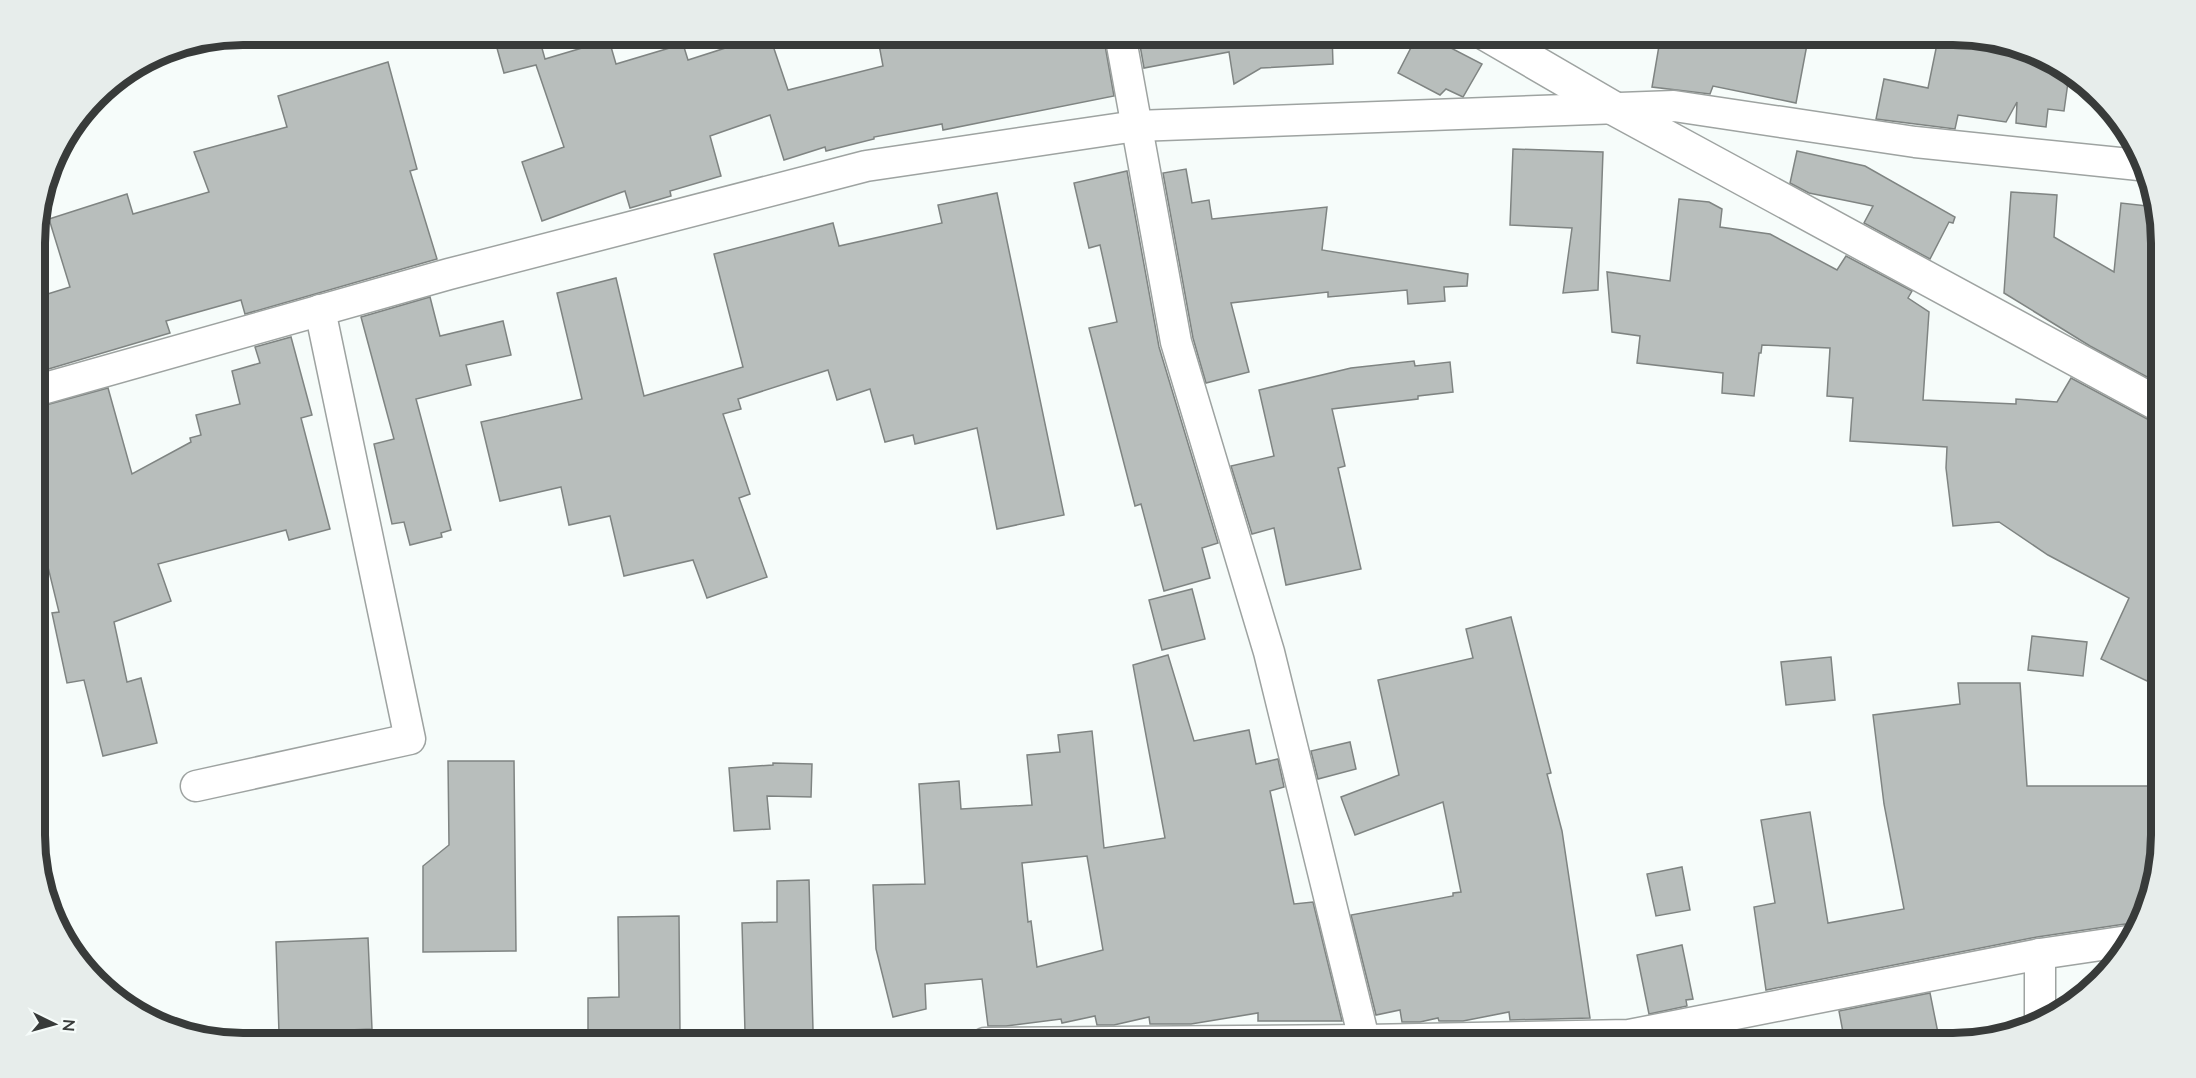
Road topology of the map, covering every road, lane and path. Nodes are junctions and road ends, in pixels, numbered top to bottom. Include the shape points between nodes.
1 (1122, 45) edge
2 (1505, 45) edge
3 (1615, 109) junction
4 (1136, 126) junction
5 (2135, 165) edge
6 (320, 310) junction
7 (45, 388) edge
8 (2151, 400) edge
9 (196, 786) dead end
10 (2120, 942) edge
11 (2040, 954) junction
12 (2040, 1013) edge
13 (1363, 1033) edge
14 (1639, 1033) edge

1 - 4 street
2 - 3 street
3 - 4 street
3 - 5 street via 1674,106 1915,142
3 - 8 street
4 - 6 street via 866,166
4 - 13 street via 1176,342 1269,652
6 - 7 street
6 - 9 street via 410,739
10 - 11 street
11 - 12 street
11 - 14 street

